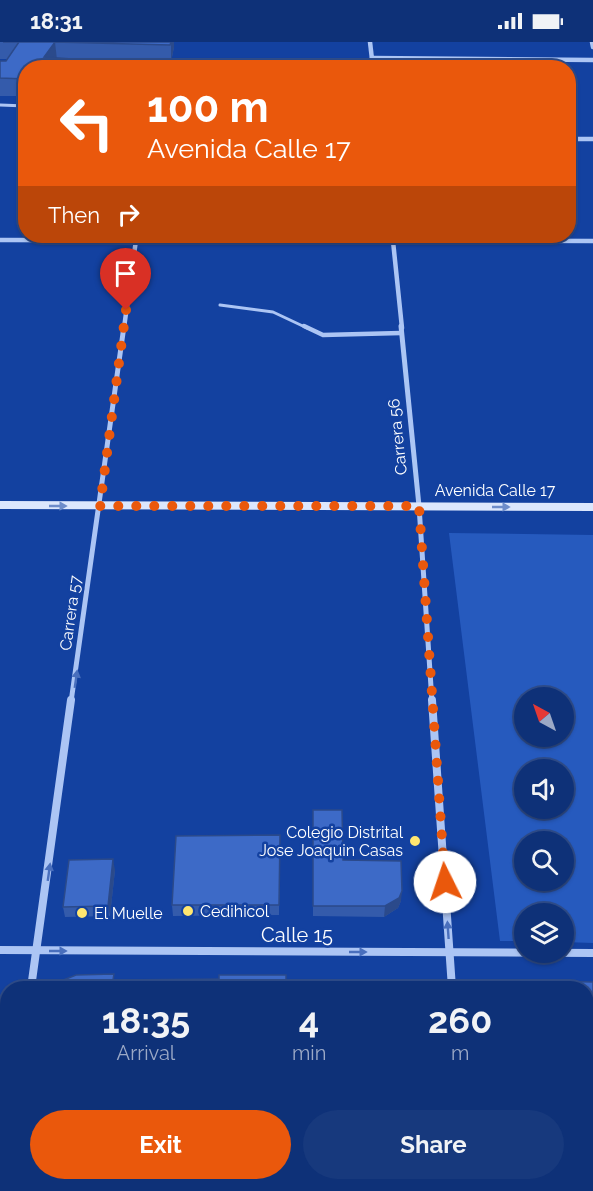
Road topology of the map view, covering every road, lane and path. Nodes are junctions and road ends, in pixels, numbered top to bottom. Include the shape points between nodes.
1 (370, 42) edge
2 (592, 42) edge
3 (593, 47) edge
4 (372, 58) joint
5 (593, 60) edge
6 (0, 105) edge
7 (18, 106) edge
8 (576, 139) edge
9 (593, 139) edge
10 (0, 240) edge
11 (18, 240) edge
12 (576, 241) edge
13 (593, 241) edge
14 (136, 243) edge
15 (393, 243) edge
16 (220, 305) dead end
17 (401, 333) junction
18 (0, 506) edge
19 (100, 506) junction
20 (419, 506) junction
21 (593, 507) edge
22 (0, 950) edge
23 (38, 950) junction
24 (450, 952) junction
25 (593, 953) edge
26 (32, 981) edge
27 (452, 981) edge

1 - 4 street
2 - 3 street
4 - 5 street
6 - 7 lane
8 - 9 street
10 - 11 street
12 - 13 street
14 - 19 street, Carrera 57
15 - 17 street, Carrera 56
16 - 17 lane via 273,312 323,335
17 - 20 street, Carrera 56
18 -> 19 street, Avenida Calle 17
19 - 20 street, Avenida Calle 17
23 -> 19 street, Carrera 57
20 -> 21 street, Avenida Calle 17
24 -> 20 street, Carrera 56
22 - 23 street, Calle 15
23 -> 24 street, Calle 15
23 - 26 street, Carrera 57
24 - 25 street, Calle 15
24 - 27 street, Carrera 56

